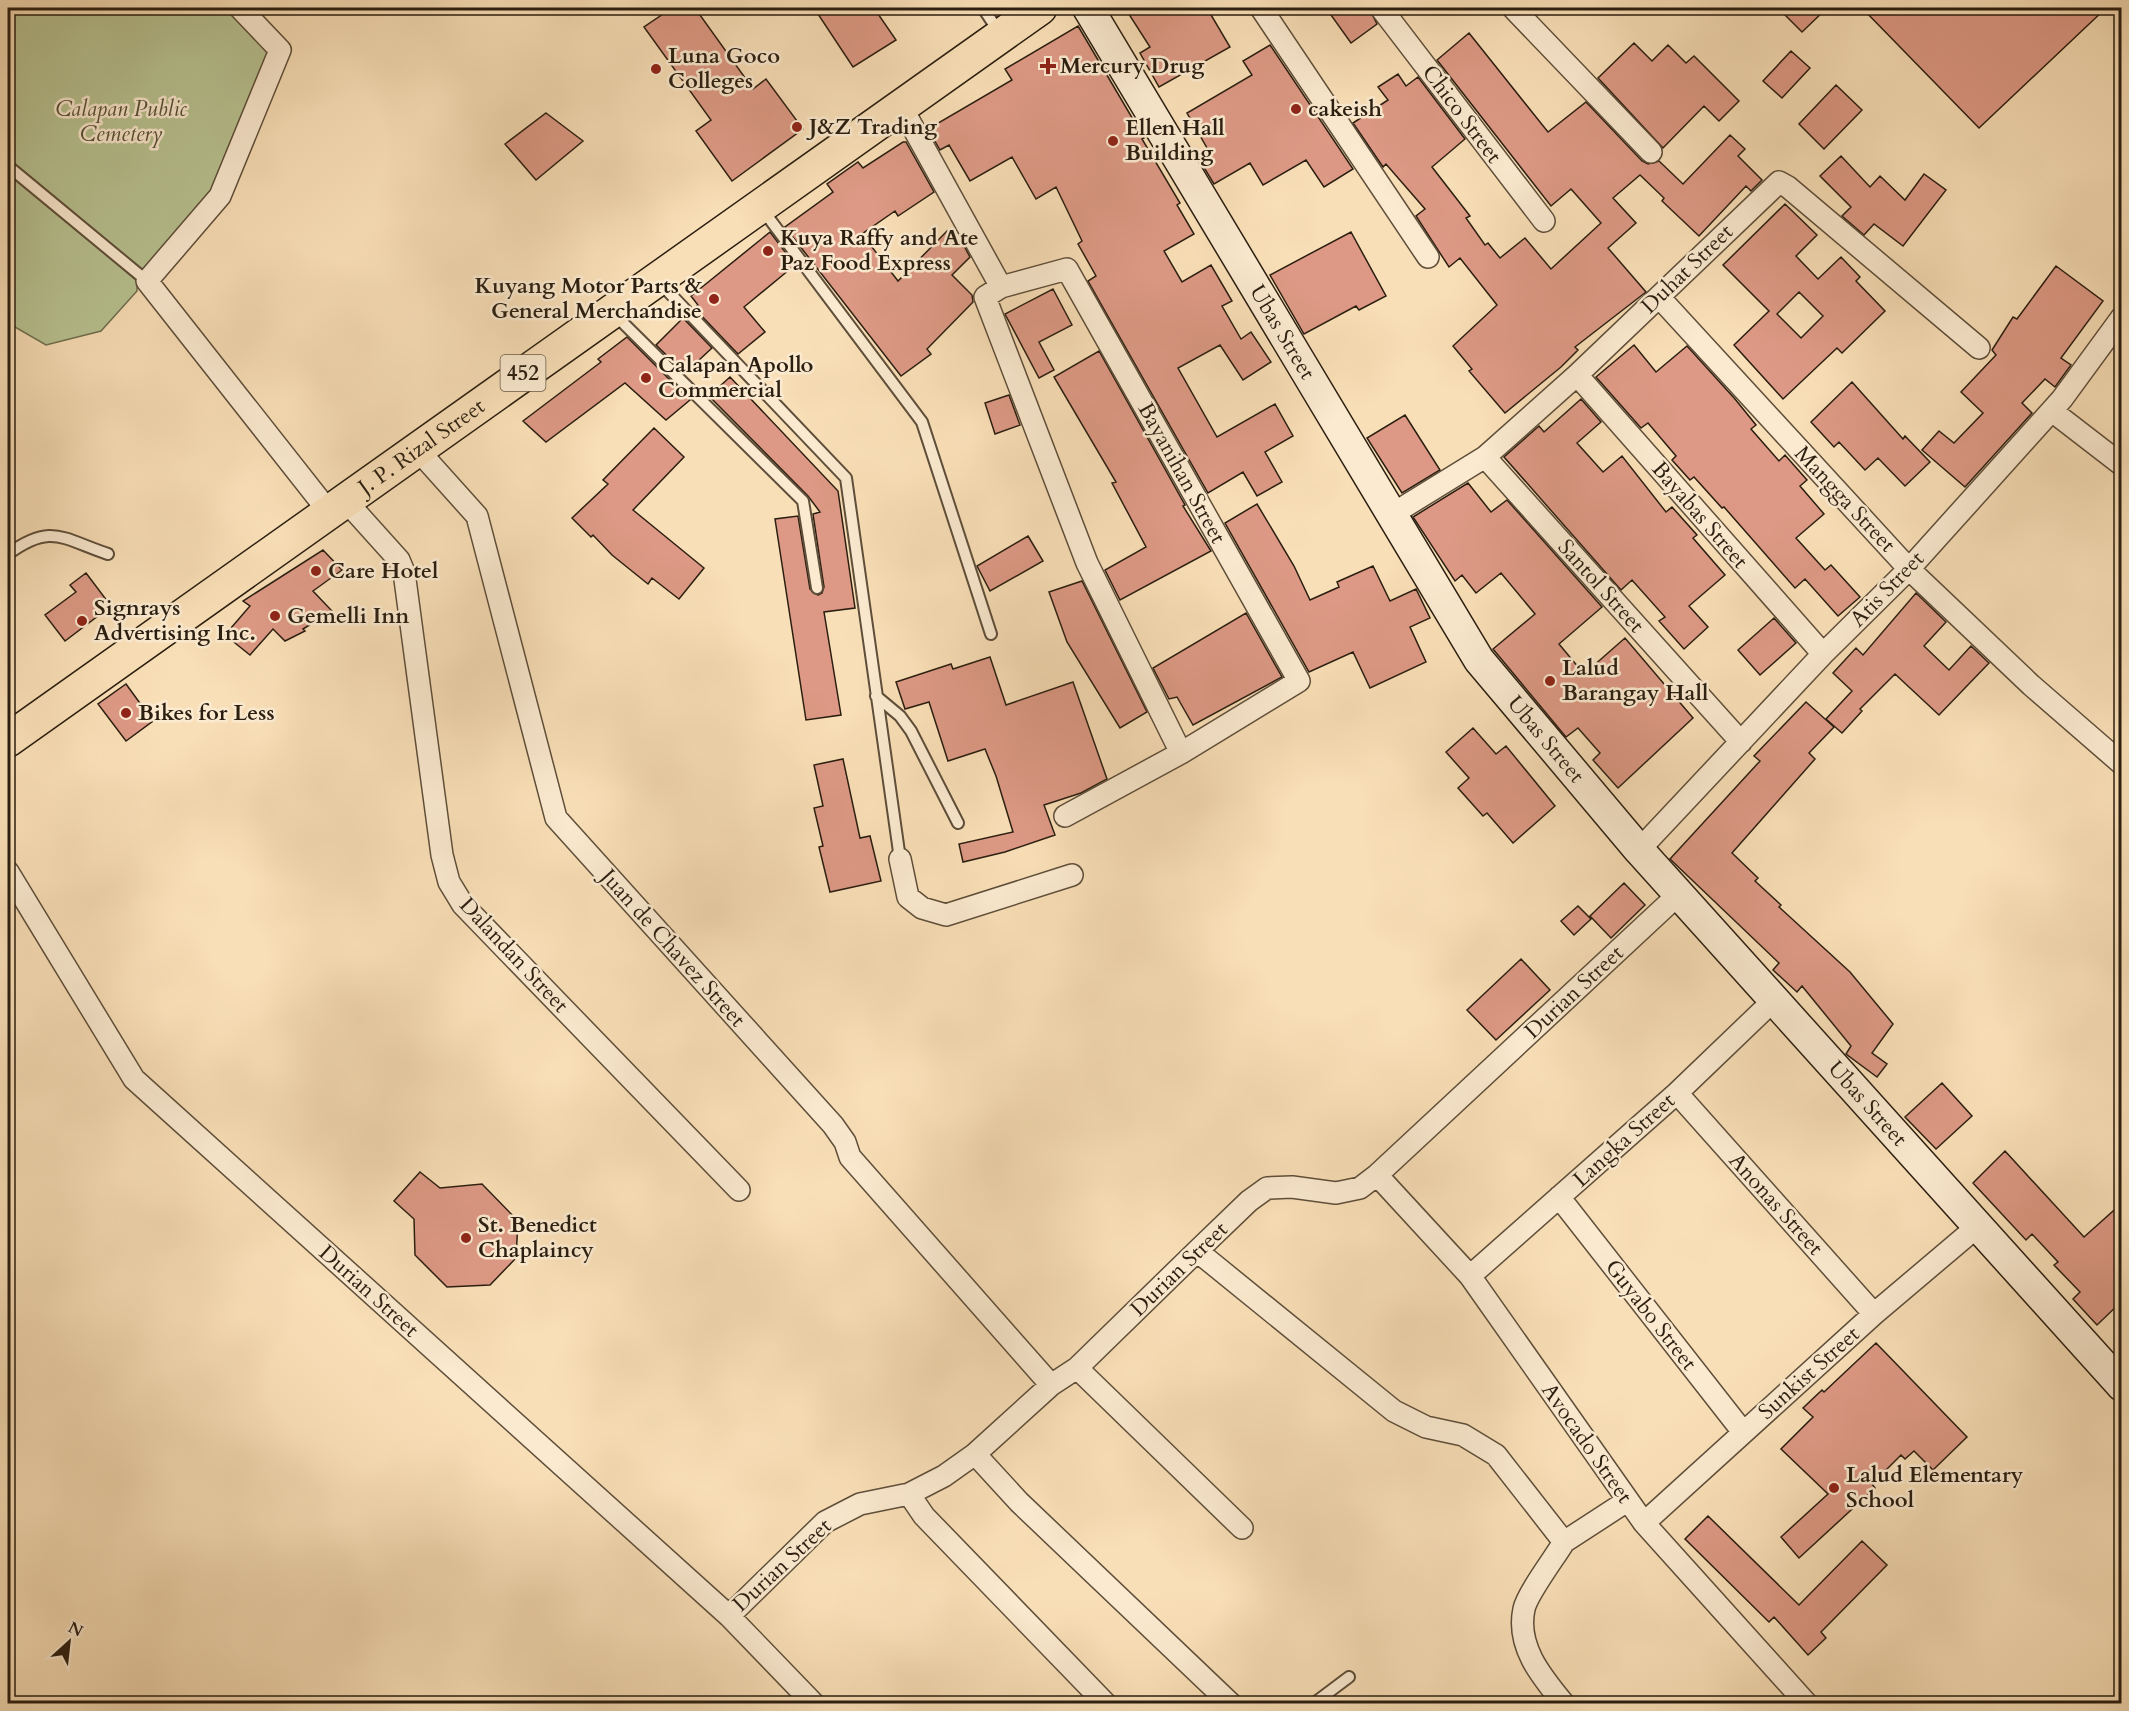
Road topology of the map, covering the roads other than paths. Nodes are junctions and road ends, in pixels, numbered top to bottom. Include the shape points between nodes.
1 (240, 8) edge
2 (983, 8) edge
3 (1040, 8) edge
4 (1088, 8) edge
5 (1261, 8) edge
6 (1381, 8) edge
7 (1513, 8) edge
8 (1000, 35) junction
9 (901, 106) junction
10 (1651, 152) dead end
11 (8, 166) edge
12 (760, 207) junction
13 (1544, 221) dead end
14 (1428, 257) dead end
15 (658, 280) junction
16 (147, 281) junction
17 (1001, 287) junction
18 (1659, 297) junction
19 (612, 312) junction
20 (2121, 317) edge
21 (1979, 348) dead end
22 (1577, 375) junction
23 (2052, 411) junction
24 (416, 448) junction
25 (1485, 457) junction
26 (2121, 465) edge
27 (337, 506) junction
28 (1391, 515) junction
29 (8, 554) edge
30 (108, 554) dead end
31 (1909, 569) junction
32 (817, 588) dead end
33 (991, 634) dead end
34 (1823, 654) junction
35 (876, 696) junction
36 (8, 740) edge
37 (1741, 742) junction
38 (1181, 753) junction
39 (2121, 764) edge
40 (1065, 816) dead end
41 (958, 823) dead end
42 (1639, 850) junction
43 (900, 859) joint
44 (8, 872) edge
45 (1072, 875) dead end
46 (1680, 893) junction
47 (1775, 999) junction
48 (1677, 1093) junction
49 (1377, 1175) junction
50 (739, 1190) dead end
51 (1559, 1197) junction
52 (1978, 1226) junction
53 (1197, 1251) junction
54 (1470, 1276) junction
55 (1874, 1314) junction
56 (1077, 1368) junction
57 (1051, 1385) junction
58 (2121, 1386) edge
59 (1743, 1432) junction
60 (975, 1454) junction
61 (909, 1494) junction
62 (1627, 1501) junction
63 (1644, 1523) junction
64 (1242, 1528) dead end
65 (1564, 1542) junction
66 (729, 1616) junction
67 (1349, 1677) dead end
68 (814, 1704) edge
69 (1106, 1704) edge
70 (1231, 1704) edge
71 (1313, 1704) edge
72 (1564, 1704) edge
73 (1807, 1704) edge

1 - 16 street via 280,50 220,196
2 - 8 lane
3 - 8 highway, J. P. Rizal Street / 452
4 - 28 street, Ubas Street
5 - 14 street
6 - 13 street, Chico Street
7 - 10 street
8 - 9 highway, J. P. Rizal Street / 452
9 - 12 highway, J. P. Rizal Street / 452
9 - 17 street
11 - 16 lane
12 - 15 highway, J. P. Rizal Street / 452
12 - 33 lane via 922,422
15 - 19 highway, J. P. Rizal Street / 452
15 - 35 lane via 846,478
16 - 27 street, Dalandan Street
17 - 38 street via 985,297 1078,541
17 - 38 street, Bayanihan Street via 1067,268 1299,681
18 - 21 street, Duhat Street via 1779,182
18 - 22 street, Duhat Street
18 - 31 street, Mangga Street
19 - 24 highway, J. P. Rizal Street / 452
19 - 32 lane via 803,501
20 - 23 street, Atis Street
22 - 25 street, Duhat Street
22 - 34 street, Bayabas Street
23 - 26 street
23 - 31 street, Atis Street
24 - 27 highway, J. P. Rizal Street / 452
24 - 57 street, Juan de Chavez Street via 477,516 556,818 833,1125 850,1156
25 - 28 street, Duhat Street
25 - 37 street, Santol Street
27 - 36 highway, J. P. Rizal Street / 452
27 - 50 street, Dalandan Street via 399,560 404,572 442,855 449,882 463,905
28 - 42 street, Ubas Street via 1479,660
29 - 30 lane via 29,538 53,535
31 - 34 street, Atis Street
31 - 39 street, Mangga Street
34 - 37 street, Atis Street
35 - 41 lane via 911,731
35 - 43 lane
37 - 42 street, Atis Street
38 - 40 street, Bayanihan Street
42 - 46 street, Ubas Street
43 - 45 street via 908,897 922,908 946,915
44 - 66 street, Durian Street via 134,1079
46 - 47 street, Ubas Street
46 - 49 street, Durian Street
47 - 48 street, Langka Street
47 - 52 street, Ubas Street
48 - 51 street, Langka Street
48 - 55 street, Anonas Street
49 - 53 street, Durian Street via 1360,1188 1336,1194 1292,1187 1267,1188
49 - 54 street, Avocado Street
51 - 54 street, Langka Street
51 - 59 street, Guyabo Street
52 - 55 street, Sunkist Street
52 - 58 street, Ubas Street
53 - 56 street, Durian Street
53 - 65 street via 1394,1411 1426,1426 1463,1435 1496,1455
54 - 62 street, Avocado Street
55 - 59 street, Sunkist Street
56 - 57 street, Durian Street
56 - 64 street
57 - 60 street, Durian Street
59 - 63 street, Sunkist Street
60 - 61 street, Durian Street
60 - 70 street via 1019,1503
61 - 66 street, Durian Street via 860,1504 825,1522
61 - 69 street via 924,1516
62 - 63 street, Avocado Street
62 - 65 street
63 - 73 street, Avocado Street
65 - 72 street via 1524,1608 1522,1639 1542,1677
66 - 68 street
67 - 71 lane

